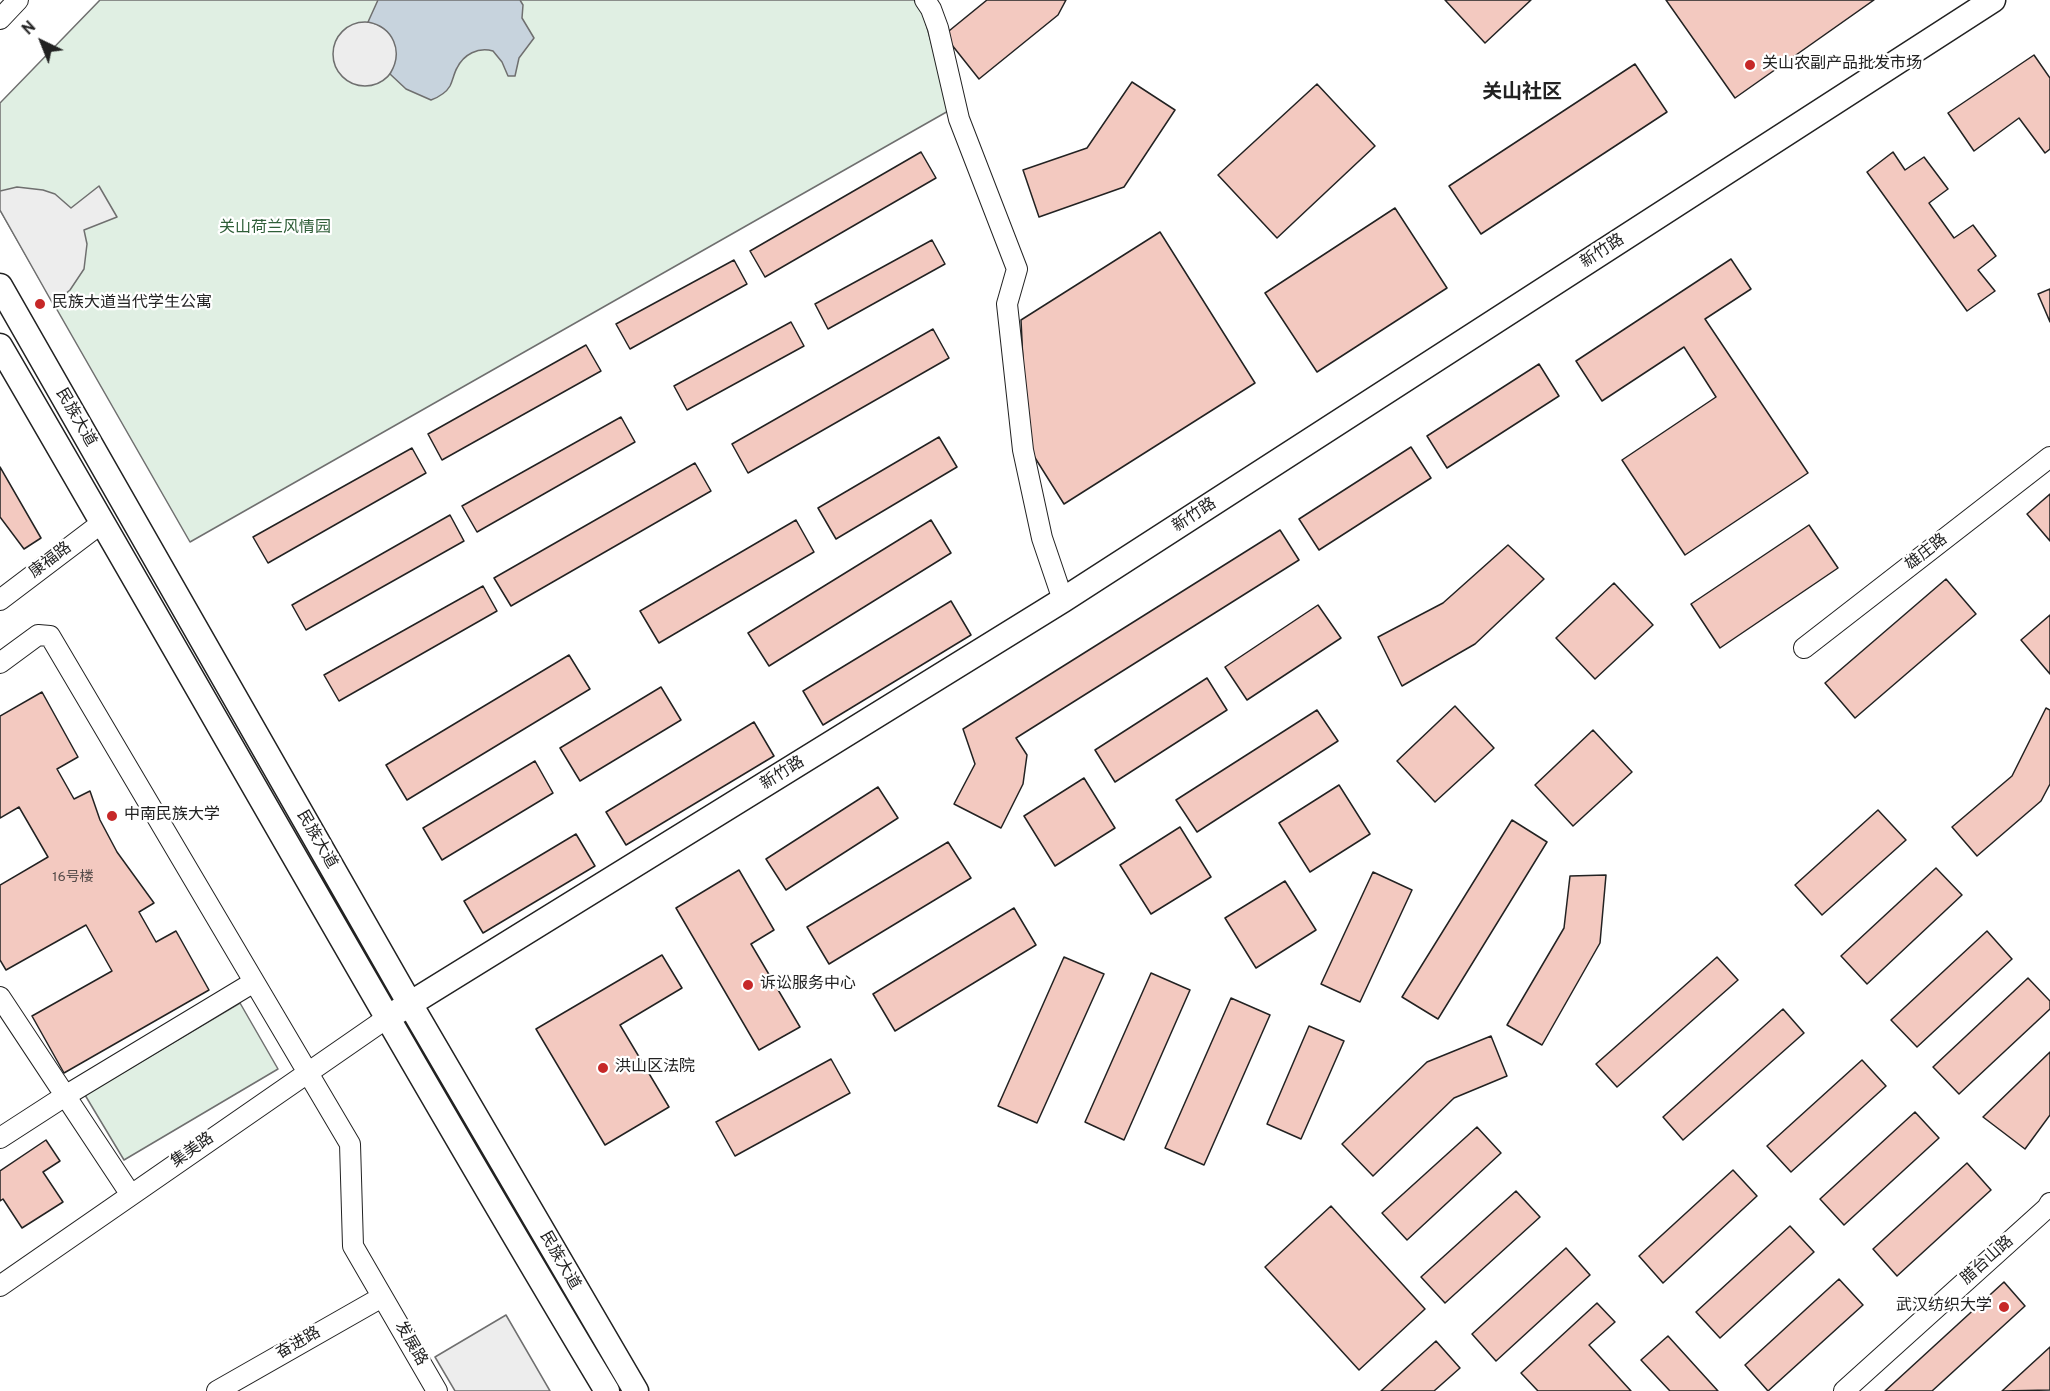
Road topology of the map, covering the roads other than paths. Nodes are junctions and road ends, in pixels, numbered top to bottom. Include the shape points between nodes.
1 (18, 0) edge
2 (925, 0) edge
3 (1993, 0) edge
4 (0, 19) edge
5 (0, 286) edge
6 (0, 346) edge
7 (2050, 457) edge
8 (103, 522) junction
9 (0, 600) edge
10 (1063, 600) junction
11 (1804, 648) dead end
12 (0, 663) edge
13 (254, 982) junction
14 (0, 998) edge
15 (410, 1004) junction
16 (387, 1018) junction
17 (8, 1027) edge
18 (307, 1073) junction
19 (65, 1096) junction
20 (0, 1138) edge
21 (131, 1195) junction
22 (2050, 1203) edge
23 (0, 1286) edge
24 (382, 1297) junction
25 (217, 1391) edge
26 (437, 1391) edge
27 (607, 1391) edge
28 (636, 1391) edge
29 (1844, 1391) edge

1 - 4 street
2 - 10 street via 938,28 959,119 1017,269 1007,304 1023,450 1042,538
3 - 10 main road, 新竹路
5 - 15 main road, 民族大道
6 - 8 main road, 民族大道
7 - 11 street, 雄庄路
8 - 9 street, 康福路
8 - 16 main road, 民族大道
10 - 15 main road, 新竹路
12 - 13 street, 发展路 via 38,635 50,636
13 - 18 street, 发展路
13 - 19 street
14 - 17 street
15 - 16 main road, 新竹路
15 - 28 main road, 民族大道
16 - 18 street, 集美路
16 - 27 main road, 民族大道
17 - 19 street
18 - 21 street, 集美路
18 - 24 street, 发展路 via 350,1144 353,1246
19 - 20 street
19 - 21 street
21 - 23 street, 集美路
22 - 29 street, 腊台山路
24 - 25 street, 奋进路
24 - 26 street, 发展路

